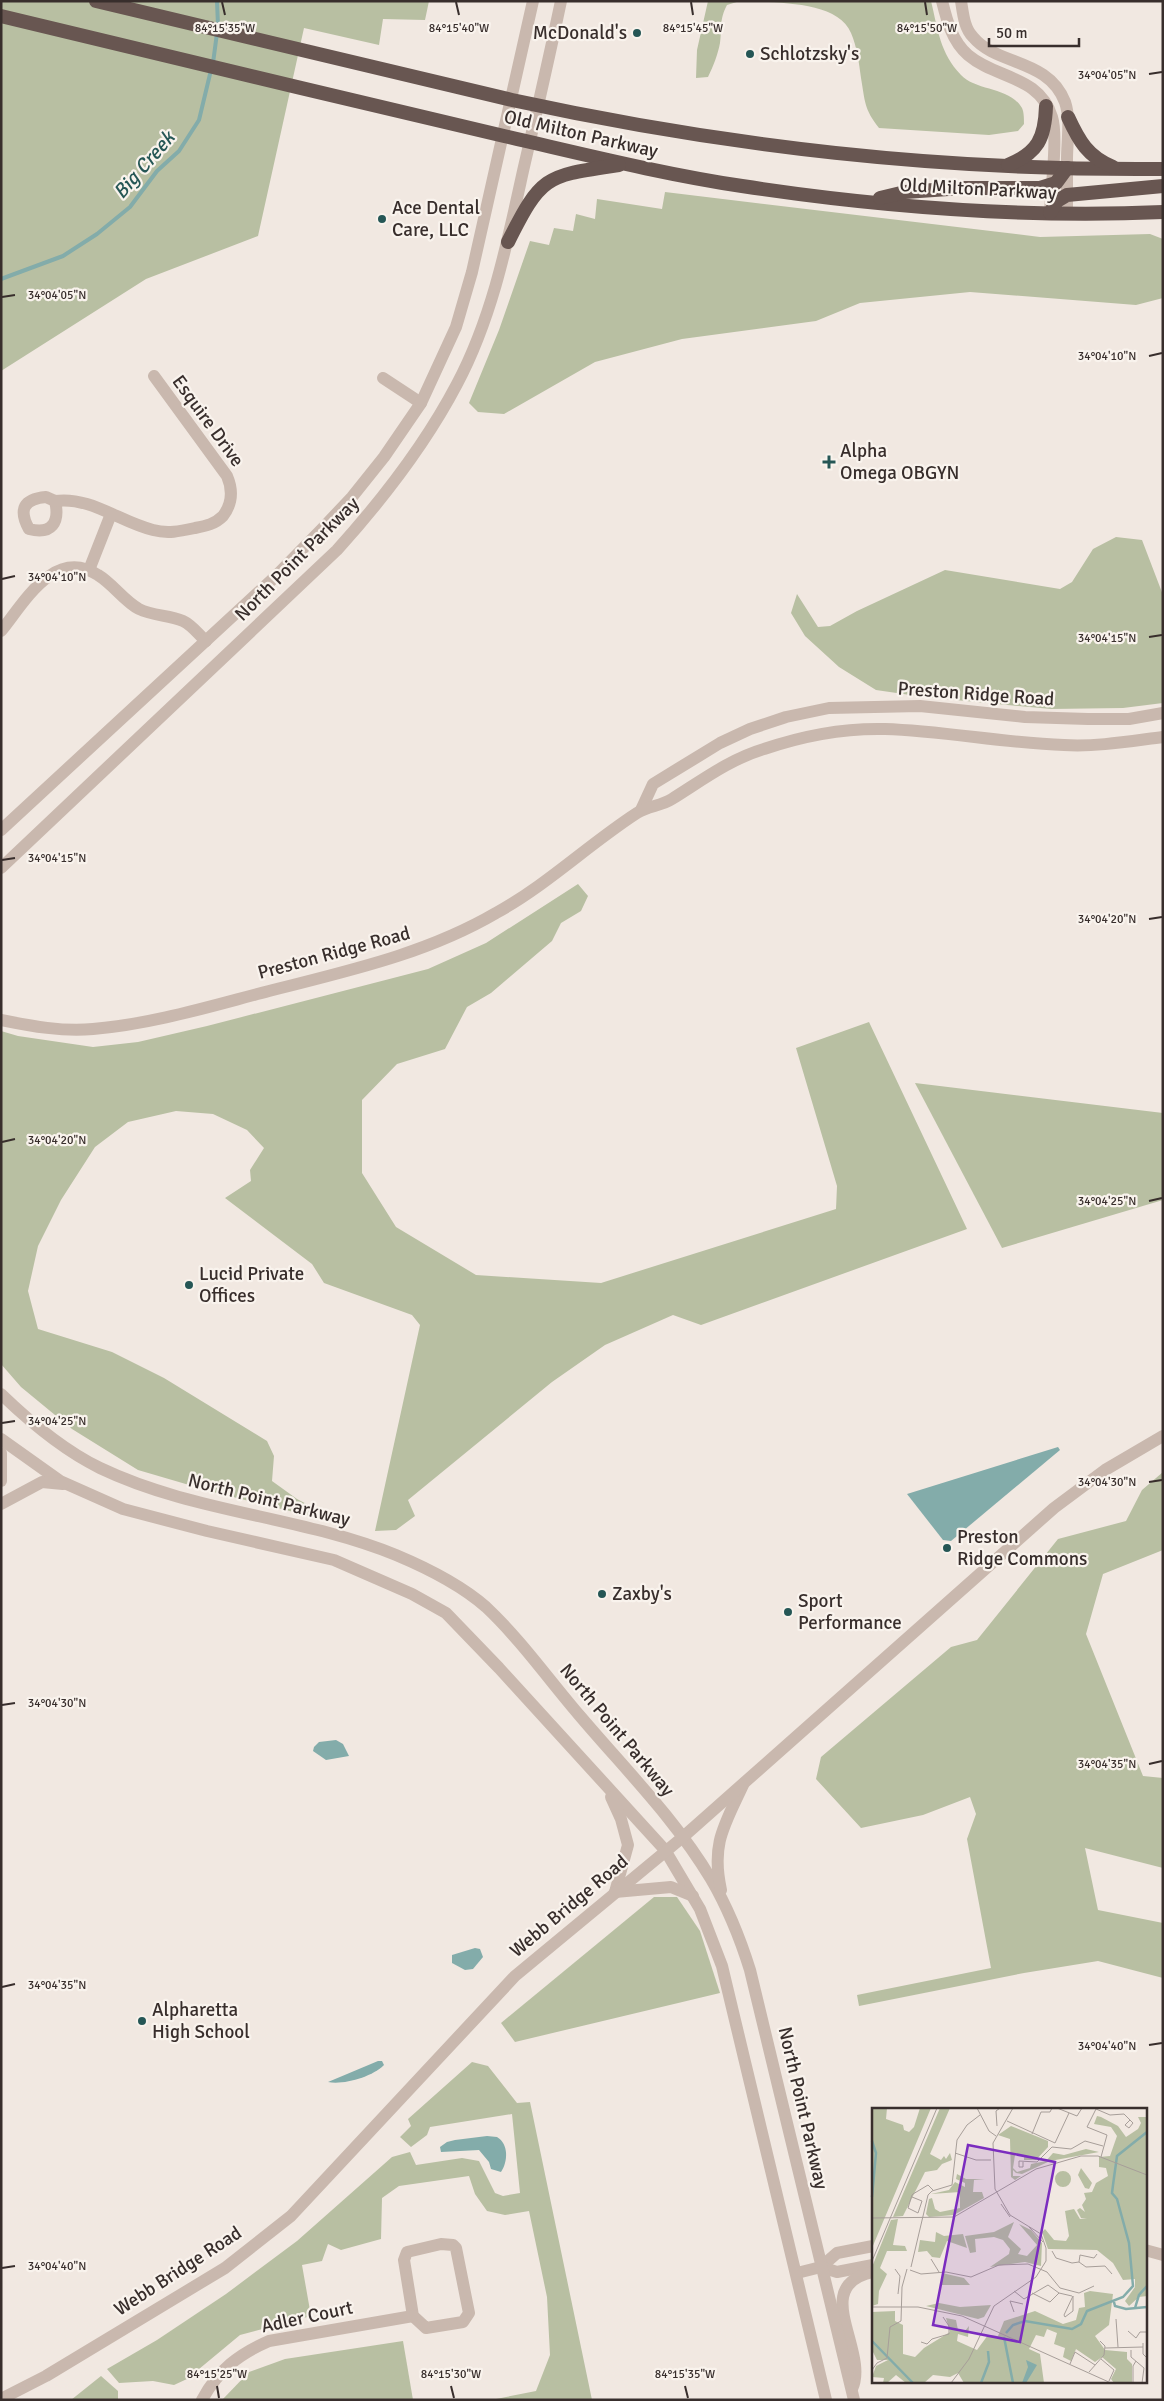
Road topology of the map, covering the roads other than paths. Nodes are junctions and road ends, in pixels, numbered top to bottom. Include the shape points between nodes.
1 (96, 1) edge
2 (533, 1) edge
3 (561, 1) edge
4 (942, 1) edge
5 (961, 1) edge
6 (1, 16) edge
7 (512, 100) junction
8 (538, 106) junction
9 (1046, 106) junction
10 (1068, 117) junction
11 (503, 136) junction
12 (530, 142) junction
13 (628, 163) junction
14 (1003, 167) junction
15 (1052, 168) junction
16 (1067, 168) junction
17 (1118, 169) junction
18 (1163, 169) edge
19 (1051, 186) junction
20 (1163, 186) edge
21 (1067, 195) junction
22 (864, 201) junction
23 (1050, 212) junction
24 (1163, 212) edge
25 (1067, 213) junction
26 (508, 242) junction
27 (154, 376) dead end
28 (383, 378) dead end
29 (421, 403) junction
30 (54, 501) dead end
31 (111, 514) junction
32 (89, 570) junction
33 (1, 632) edge
34 (206, 642) junction
35 (1163, 713) edge
36 (1163, 737) edge
37 (641, 810) junction
38 (1, 830) edge
39 (1, 868) edge
40 (1, 1020) edge
41 (1, 1394) edge
42 (1163, 1436) edge
43 (1, 1439) edge
44 (1, 1453) edge
45 (1, 1481) edge
46 (76, 1488) junction
47 (1, 1504) edge
48 (745, 1780) junction
49 (606, 1785) junction
50 (682, 1837) junction
51 (665, 1850) junction
52 (615, 1892) junction
53 (693, 1896) junction
54 (724, 1902) junction
55 (872, 2246) edge
56 (1146, 2250) edge
57 (1163, 2254) edge
58 (872, 2265) edge
59 (821, 2267) junction
60 (872, 2272) edge
61 (797, 2273) junction
62 (414, 2316) junction
63 (853, 2394) edge
64 (1, 2400) edge
65 (202, 2400) edge
66 (826, 2400) edge

1 - 7 highway, Old Milton Parkway
2 - 7 street, North Point Parkway
3 - 8 street, North Point Parkway
4 - 9 street via 952,36 968,55 986,67 1020,80 1037,92
5 - 10 street via 965,23 972,37 985,47 1047,77 1061,94
6 - 11 highway, Old Milton Parkway
7 - 8 highway, Old Milton Parkway
7 - 11 street, North Point Parkway
8 - 12 street, North Point Parkway
8 - 14 highway, Old Milton Parkway via 765,146 880,159
9 - 14 highway via 1043,133 1034,149 1026,157
9 - 15 street via 1053,119
10 - 16 street
10 - 17 highway via 1089,154
11 - 12 highway, Old Milton Parkway
11 - 29 street, North Point Parkway via 456,327
12 - 13 highway, Old Milton Parkway
12 - 26 street, North Point Parkway
13 - 22 highway, Old Milton Parkway via 742,186
13 - 26 highway via 574,172 546,183 526,205
14 - 15 highway, Old Milton Parkway
15 - 16 highway, Old Milton Parkway
15 - 19 street
16 - 17 highway, Old Milton Parkway
16 - 19 highway via 1060,180
16 - 21 street
17 - 18 highway, Old Milton Parkway
19 - 22 highway via 905,192
19 - 23 street
20 - 21 highway
21 - 23 highway via 1057,201
21 - 25 street
22 - 23 highway, Old Milton Parkway
23 - 25 highway, Old Milton Parkway
24 - 25 highway, Old Milton Parkway
26 - 39 street, North Point Parkway via 486,314 458,383 375,509 337,550
27 - 31 street, Esquire Drive via 227,476 232,493 228,509 210,525 172,533 153,530
28 - 29 street
29 - 34 street, North Point Parkway via 352,497
30 - 31 street, Esquire Drive via 81,502
31 - 32 street
32 - 33 street via 64,569 36,585
32 - 34 street via 137,608 155,616 183,621
34 - 38 street, North Point Parkway
35 - 37 street, Preston Ridge Road via 1129,719 1088,719 920,706 829,708 786,717 720,743 653,784
36 - 37 street, Preston Ridge Road via 1066,745 882,729 832,732 761,749 721,768 667,802
37 - 40 street, Preston Ridge Road via 504,909 458,934 421,949 139,1023 90,1029 42,1028
41 - 50 street, North Point Parkway via 68,1450 109,1472 151,1488 342,1537 395,1555 445,1578 491,1613
42 - 48 street, Webb Bridge Road via 1105,1470 1054,1508
43 - 46 street
44 - 45 street
46 - 47 street via 42,1482
46 - 49 street via 123,1509 334,1560 421,1598 446,1613
48 - 50 street, Webb Bridge Road
48 - 54 street via 717,1848 717,1869
49 - 51 street
49 - 52 street via 628,1846
50 - 51 street, Webb Bridge Road
50 - 54 street, North Point Parkway
51 - 52 street, Webb Bridge Road
51 - 53 street
52 - 53 street via 671,1886
52 - 64 street, Webb Bridge Road via 515,1976 291,2216 224,2268
53 - 61 street via 722,1966
54 - 59 street, North Point Parkway via 750,1970
55 - 59 street via 837,2253
56 - 57 street
58 - 59 street via 838,2272
59 - 61 street
59 - 63 street, North Point Parkway
60 - 63 street via 853,2280 845,2289 842,2301 857,2379
61 - 66 street
62 - 62 street via 421,2325 433,2328 467,2319 453,2245 414,2249 405,2255 404,2266
62 - 65 street, Adler Court via 270,2341 248,2350 226,2366

